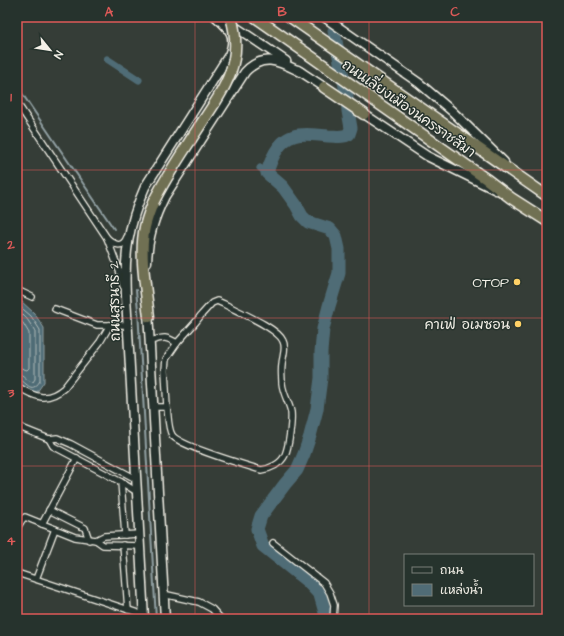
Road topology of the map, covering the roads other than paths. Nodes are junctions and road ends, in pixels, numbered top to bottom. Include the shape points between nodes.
1 (216, 17) edge
2 (221, 17) edge
3 (231, 17) edge
4 (255, 17) edge
5 (290, 17) edge
6 (324, 17) edge
7 (301, 72) junction
8 (324, 87) joint
9 (17, 103) edge
10 (364, 114) joint
11 (191, 115) junction
12 (209, 127) junction
13 (520, 178) junction
14 (547, 196) edge
15 (511, 198) junction
16 (547, 221) edge
17 (131, 224) junction
18 (107, 238) junction
19 (17, 290) edge
20 (126, 296) junction
21 (32, 297) dead end
22 (56, 309) dead end
23 (148, 317) junction
24 (110, 325) junction
25 (127, 325) junction
26 (150, 341) junction
27 (177, 343) junction
28 (17, 386) edge
29 (154, 407) junction
30 (167, 407) junction
31 (17, 425) edge
32 (49, 439) junction
33 (76, 458) junction
34 (136, 479) junction
35 (121, 482) junction
36 (137, 492) junction
37 (49, 510) junction
38 (42, 524) junction
39 (17, 528) edge
40 (55, 529) junction
41 (139, 534) junction
42 (125, 535) junction
43 (89, 540) junction
44 (96, 540) junction
45 (273, 543) dead end
46 (123, 545) junction
47 (140, 546) junction
48 (17, 573) edge
49 (36, 579) junction
50 (163, 594) junction
51 (128, 610) junction
52 (144, 617) edge
53 (220, 618) dead end
54 (165, 619) edge
55 (333, 619) edge

1 - 11 main road, ถนนสุรนารี 2 via 231,34 232,49
2 - 7 main road
3 - 23 highway, bridge via 236,43 230,73 220,96 159,191 145,227 143,263
4 - 15 highway, ถนนเลี่ยงเมืองนครราชสีมา
5 - 13 highway, ถนนเลี่ยงเมืองนครราชสีมา
6 - 13 main road via 409,75 436,97
7 - 8 main road
7 - 12 main road via 271,60 250,66
8 - 10 highway
9 - 18 street
10 - 15 main road via 428,156
11 - 12 main road via 202,103 211,102 216,112
11 - 17 main road, ถนนสุรนารี 2 via 145,188
12 - 23 main road via 165,196 153,224 147,262
13 - 14 highway, ถนนเลี่ยงเมืองนครราชสีมา
15 - 16 highway, ถนนเลี่ยงเมืองนครราชสีมา
17 - 18 street via 126,240 122,244 115,244
17 - 20 main road, ถนนสุรนารี 2 via 126,259
18 - 20 street
19 - 21 street
20 - 25 main road, ถนนสุรนารี 2
22 - 24 street via 97,325
23 - 26 main road
24 - 25 street
24 - 28 street via 100,342 58,393 40,397
25 - 34 main road, ถนนสุรนารี 2
26 - 27 street via 164,337
26 - 29 main road
27 - 30 street via 165,363
27 - 30 street via 208,307 217,301 278,333 285,345 282,385 291,414 291,432 285,455 271,468 260,470 178,441 170,432
29 - 30 street
29 - 50 main road
31 - 32 street
32 - 33 street via 53,446
32 - 34 street via 57,438 71,444
33 - 35 street
33 - 37 street
34 - 36 main road, ถนนสุรนารี 2
35 - 36 street
35 - 42 street
36 - 41 main road, ถนนสุรนารี 2
37 - 38 street
37 - 43 street via 85,528
38 - 39 street via 25,517
38 - 40 street
40 - 43 street
40 - 49 street
41 - 42 street
41 - 47 main road, ถนนสุรนารี 2
42 - 44 street via 104,536
43 - 44 street
44 - 46 street via 103,545
45 - 55 street via 324,583 334,605
46 - 47 street
46 - 51 street
47 - 52 main road, ถนนสุรนารี 2
48 - 49 street
49 - 51 street
50 - 53 street via 199,602 212,609
50 - 54 main road
51 - 52 street

